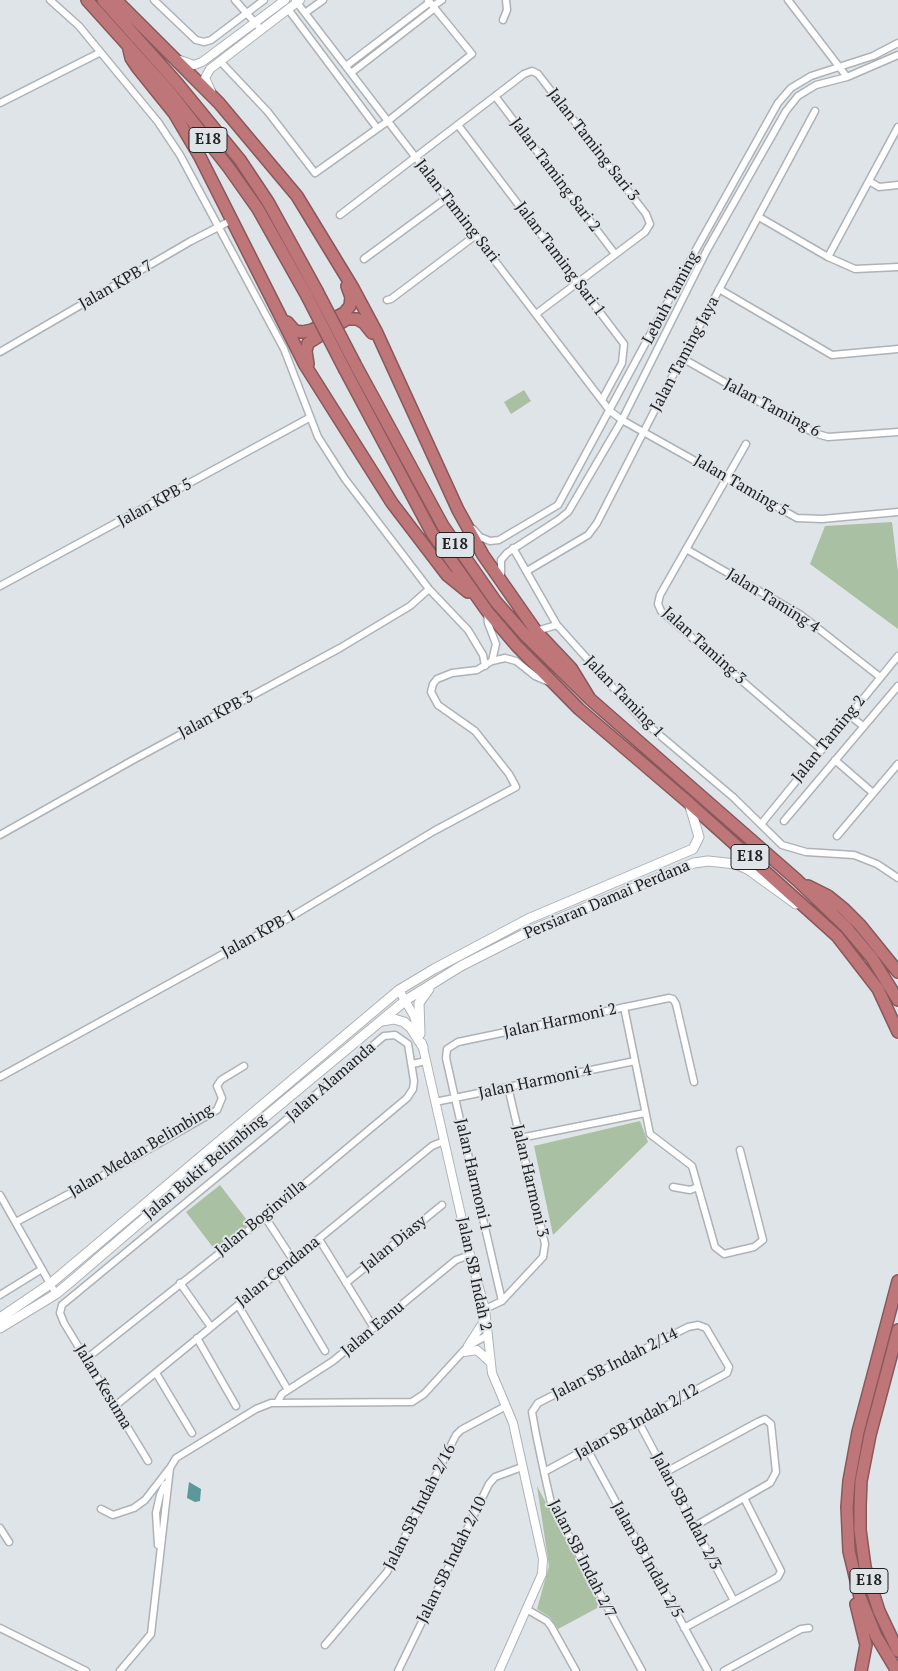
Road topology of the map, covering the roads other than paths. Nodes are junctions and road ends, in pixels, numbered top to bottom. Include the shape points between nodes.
1 (50, 0) edge
2 (87, 0) edge
3 (103, 0) edge
4 (116, 0) edge
5 (154, 0) edge
6 (235, 0) edge
7 (264, 0) edge
8 (285, 0) edge
9 (323, 0) edge
10 (442, 0) edge
11 (506, 0) edge
12 (788, 0) edge
13 (297, 1) edge
14 (431, 4) edge
15 (288, 9) junction
16 (248, 13) junction
17 (305, 13) junction
18 (503, 20) dead end
19 (258, 26) junction
20 (898, 43) edge
21 (128, 46) junction
22 (100, 53) junction
23 (170, 54) junction
24 (898, 55) edge
25 (220, 61) junction
26 (346, 66) junction
27 (840, 68) junction
28 (351, 73) junction
29 (847, 77) junction
30 (495, 96) junction
31 (0, 103) edge
32 (219, 103) junction
33 (815, 111) dead end
34 (388, 121) junction
35 (458, 125) junction
36 (898, 127) edge
37 (377, 128) junction
38 (416, 157) junction
39 (869, 181) junction
40 (898, 185) edge
41 (447, 198) junction
42 (340, 215) dead end
43 (759, 217) junction
44 (232, 220) junction
45 (218, 226) junction
46 (476, 235) junction
47 (615, 254) junction
48 (335, 256) junction
49 (828, 257) junction
50 (364, 259) dead end
51 (898, 267) edge
52 (578, 282) junction
53 (719, 289) junction
54 (312, 294) junction
55 (387, 300) dead end
56 (276, 305) junction
57 (536, 314) junction
58 (384, 349) junction
59 (898, 349) edge
60 (0, 352) edge
61 (682, 358) junction
62 (350, 367) junction
63 (316, 382) junction
64 (602, 400) junction
65 (610, 411) junction
66 (309, 418) junction
67 (622, 420) junction
68 (644, 432) junction
69 (898, 432) edge
70 (746, 444) dead end
71 (727, 478) junction
72 (458, 510) junction
73 (898, 512) edge
74 (513, 548) junction
75 (686, 549) junction
76 (526, 571) junction
77 (0, 586) edge
78 (504, 587) junction
79 (429, 589) junction
80 (476, 597) junction
81 (487, 611) junction
82 (557, 625) junction
83 (536, 631) junction
84 (898, 656) edge
85 (492, 661) junction
86 (485, 666) junction
87 (880, 677) junction
88 (552, 683) junction
89 (898, 686) edge
90 (590, 699) junction
91 (849, 715) junction
92 (863, 726) junction
93 (821, 749) junction
94 (835, 760) junction
95 (898, 764) edge
96 (873, 793) junction
97 (689, 803) junction
98 (784, 821) dead end
99 (762, 823) junction
100 (0, 835) edge
101 (837, 836) dead end
102 (898, 878) edge
103 (797, 880) junction
104 (810, 911) junction
105 (898, 972) edge
106 (440, 978) junction
107 (399, 990) junction
108 (406, 1000) junction
109 (898, 1000) edge
110 (624, 1007) junction
111 (380, 1021) junction
112 (898, 1032) edge
113 (420, 1034) junction
114 (423, 1047) junction
115 (447, 1048) joint
116 (426, 1061) junction
117 (635, 1061) junction
118 (412, 1064) junction
119 (244, 1066) dead end
120 (0, 1078) edge
121 (694, 1082) dead end
122 (508, 1087) junction
123 (455, 1098) junction
124 (435, 1102) junction
125 (645, 1113) junction
126 (520, 1138) junction
127 (444, 1142) junction
128 (740, 1150) dead end
129 (673, 1187) dead end
130 (698, 1187) junction
131 (0, 1195) edge
132 (442, 1205) dead end
133 (265, 1217) junction
134 (16, 1222) junction
135 (319, 1239) junction
136 (470, 1255) junction
137 (293, 1260) junction
138 (42, 1269) junction
139 (278, 1272) junction
140 (898, 1281) edge
141 (180, 1283) junction
142 (346, 1283) junction
143 (50, 1284) junction
144 (56, 1294) junction
145 (0, 1295) edge
146 (502, 1301) junction
147 (238, 1305) junction
148 (485, 1309) junction
149 (60, 1313) joint
150 (486, 1317) junction
151 (0, 1318) edge
152 (702, 1325) joint
153 (212, 1327) junction
154 (0, 1328) edge
155 (374, 1328) junction
156 (898, 1330) edge
157 (488, 1335) junction
158 (197, 1338) junction
159 (466, 1349) junction
160 (325, 1351) dead end
161 (86, 1359) junction
162 (490, 1362) junction
163 (156, 1373) junction
164 (288, 1390) junction
165 (277, 1403) junction
166 (115, 1406) junction
167 (236, 1406) dead end
168 (506, 1406) junction
169 (532, 1412) joint
170 (638, 1421) junction
171 (192, 1432) dead end
172 (587, 1449) junction
173 (148, 1461) dead end
174 (522, 1467) junction
175 (170, 1468) junction
176 (544, 1472) junction
177 (666, 1472) junction
178 (744, 1498) junction
179 (100, 1509) dead end
180 (694, 1526) junction
181 (0, 1528) edge
182 (9, 1542) dead end
183 (856, 1582) junction
184 (734, 1601) junction
185 (528, 1610) junction
186 (0, 1628) edge
187 (684, 1628) junction
188 (809, 1628) dead end
189 (325, 1645) dead end
190 (898, 1651) edge
191 (86, 1671) edge
192 (120, 1671) edge
193 (398, 1671) edge
194 (499, 1671) edge
195 (576, 1671) edge
196 (642, 1671) edge
197 (708, 1671) edge
198 (724, 1671) edge
199 (861, 1671) edge
200 (897, 1671) edge

1 - 22 street via 79,26
2 - 21 highway, E18
3 - 54 highway, E18 via 177,82 240,160 268,202
4 - 23 highway
5 - 16 street via 196,40 204,42
6 - 16 street
7 - 16 street
8 - 19 street
9 - 17 street
10 - 14 street
11 - 18 street
12 - 27 street
13 - 15 street
13 - 17 street, Jalan Taming Sari
14 - 26 street
14 - 28 street
14 - 34 street via 472,54
15 - 19 street
15 - 37 street
16 - 19 street
17 - 26 street, Jalan Taming Sari
19 - 23 street via 194,65
19 - 25 street
20 - 27 street, Lebuh Taming
21 - 44 highway via 136,68 170,107 186,132
21 - 54 highway, E18 via 229,168
22 - 31 street
22 - 45 street via 158,122
23 - 32 highway
24 - 29 street, Lebuh Taming
25 - 32 street via 205,78 207,87
25 - 37 street via 268,112 315,173
26 - 28 street, Jalan Taming Sari
27 - 29 street
27 - 65 street, Lebuh Taming via 811,76 791,88 778,103
28 - 34 street, Jalan Taming Sari
29 - 67 street, Lebuh Taming via 816,85 798,96 786,111 707,250
30 - 35 street
30 - 47 street, Jalan Taming Sari 2
30 - 47 street, Jalan Taming Sari 3 via 524,74 532,71 538,74 646,214 650,224 645,232
32 - 48 highway via 297,196
33 - 43 street, Jalan Taming Jaya
34 - 37 street
34 - 38 street, Jalan Taming Sari
35 - 38 street
35 - 52 street, Jalan Taming Sari 1
36 - 39 street
38 - 41 street, Jalan Taming Sari
38 - 42 street
39 - 40 street via 879,187
39 - 49 street
41 - 46 street, Jalan Taming Sari
41 - 50 street
43 - 49 street
43 - 53 street, Jalan Taming Jaya
44 - 45 street, Jalan KPB 7
44 - 56 highway
45 - 60 street, Jalan KPB 7
45 - 66 street via 284,349
46 - 55 street
46 - 57 street, Jalan Taming Sari
47 - 52 street
48 - 56 highway via 351,297 350,306 344,313 302,332 289,325
48 - 58 highway
49 - 51 street via 855,269
52 - 57 street
52 - 64 street, Jalan Taming Sari 1 via 624,344 622,363
53 - 59 street via 832,355
53 - 61 street, Jalan Taming Jaya
54 - 62 highway, E18, bridge
56 - 63 highway
57 - 64 street, Jalan Taming Sari
58 - 63 highway via 364,323 347,319 308,343 308,362
58 - 72 highway
61 - 68 street, Jalan Taming Jaya
61 - 69 street, Jalan Taming 6 via 814,433 828,437
62 - 80 highway, E18 via 432,533
62 - 90 highway, E18 via 466,563 526,636
63 - 80 highway via 392,503 447,575
64 - 65 street, Jalan Taming Sari
65 - 67 street, Jalan Taming Sari
65 - 72 street, Lebuh Taming via 564,496 551,511 507,536 490,541 480,537
66 - 77 street, Jalan KPB 5
66 - 79 street via 345,478
67 - 68 street, Jalan Taming 5
67 - 74 street, Lebuh Taming via 568,512
68 - 71 street, Jalan Taming 5
68 - 76 street, Jalan Taming Jaya via 588,535
70 - 71 street, Jalan Taming 3
71 - 73 street, Jalan Taming 5 via 796,518 822,519
71 - 75 street, Jalan Taming 3
72 - 78 highway
74 - 76 street, Jalan Taming 1
74 - 78 street, Lebuh Taming via 501,560 499,570
75 - 87 street, Jalan Taming 4 via 801,615
75 - 93 street, Jalan Taming 3 via 660,595 658,604 661,611
76 - 82 street, Jalan Taming 1
78 - 83 highway
79 - 86 street via 477,643
79 - 100 street, Jalan KPB 3 via 410,606 340,648
80 - 81 highway, E18
81 - 85 street via 496,644
81 - 88 highway, E18
82 - 83 street
82 - 99 street, Jalan Taming 1 via 643,721
83 - 90 highway via 571,668
84 - 87 street, Jalan Taming 2
85 - 86 street
85 - 88 street via 511,658 535,676
86 - 120 street, Jalan KPB 1 via 444,675 433,684 431,692 438,705 475,731 516,787
87 - 91 street, Jalan Taming 2
88 - 97 highway, E18
89 - 92 street
90 - 103 highway, E18
91 - 92 street
91 - 93 street, Jalan Taming 2
92 - 94 street
93 - 99 street, Jalan Taming 2
94 - 96 street
94 - 98 street
95 - 96 street
96 - 101 street
97 - 104 highway, E18
97 - 107 main road, Persiaran Damai Perdana via 699,837 688,853 528,919
99 - 102 street, Jalan Taming 1 via 782,845 793,850 854,855 877,864
103 - 105 highway via 828,896 844,909
103 - 109 highway, E18 via 867,951
104 - 106 main road, Persiaran Damai Perdana via 736,864 694,863 532,930
104 - 112 highway, E18 via 862,966 878,989
106 - 108 main road, Persiaran Damai Perdana
106 - 113 main road via 419,1003
107 - 108 street, Jalan SB Indah 2
107 - 143 main road, Jalan Bukit Belimbing
108 - 111 main road, Jalan Bukit Belimbing
108 - 113 street, Jalan SB Indah 2
110 - 115 street, Jalan Harmoni 2 via 458,1042
110 - 117 street
110 - 121 street, Jalan Harmoni 2 via 673,999
111 - 114 main road via 394,1019 404,1022
111 - 144 main road, Jalan Bukit Belimbing
113 - 114 street, Jalan SB Indah 2
114 - 116 street, Jalan SB Indah 2
115 - 123 street, Jalan Harmoni 1 via 446,1058
116 - 118 street
116 - 124 street, Jalan SB Indah 2
117 - 122 street, Jalan Harmoni 4
117 - 125 street
118 - 133 street, Jalan Boginvilla via 413,1089 406,1098
118 - 149 street, Jalan Alamanda via 408,1044 395,1035 384,1036 68,1298
119 - 134 street, Jalan Medan Belimbing via 221,1080 218,1086 222,1098 217,1110
122 - 123 street, Jalan Harmoni 4
122 - 126 street, Jalan Harmoni 3
123 - 124 street, Jalan Harmoni 4
123 - 146 street, Jalan Harmoni 1
124 - 127 street, Jalan SB Indah 2
125 - 126 street
125 - 130 street via 650,1134 692,1166
126 - 146 street, Jalan Harmoni 3 via 545,1244 543,1256
127 - 135 street, Jalan Cendana via 432,1146
127 - 136 street, Jalan SB Indah 2
128 - 130 street via 763,1240 754,1247 724,1254 715,1247
129 - 130 street via 690,1190
131 - 134 street
132 - 142 street, Jalan Diasy
133 - 137 street
133 - 141 street, Jalan Boginvilla
134 - 138 street
135 - 137 street, Jalan Cendana
135 - 142 street
136 - 148 street, Jalan SB Indah 2
136 - 155 street, Jalan Eanu via 456,1260
137 - 139 street, Jalan Cendana
138 - 143 street
138 - 145 street
139 - 147 street, Jalan Cendana
139 - 160 street
140 - 183 highway, E18 via 848,1481 847,1531
141 - 153 street
141 - 161 street, Jalan Boginvilla
142 - 155 street
143 - 144 street
143 - 151 main road, Jalan Bukit Belimbing
144 - 154 main road, Jalan Bukit Belimbing
146 - 148 street, Jalan Harmoni 3
147 - 153 street, Jalan Cendana
147 - 164 street
148 - 150 street, Jalan SB Indah 2
149 - 161 street, Jalan Kesuma
150 - 157 street, Jalan SB Indah 2
150 - 159 street
152 - 169 street, Jalan SB Indah 2/14 via 688,1327 538,1403
152 - 170 street, Jalan SB Indah 2/12 via 729,1370
153 - 158 street, Jalan Cendana
155 - 164 street, Jalan Eanu via 334,1362
156 - 190 highway, E18 via 870,1435 860,1506 865,1567 879,1611
157 - 159 street
157 - 162 street, Jalan SB Indah 2
158 - 163 street, Jalan Cendana
158 - 167 street
159 - 162 street via 477,1350
159 - 165 street via 424,1394 412,1402
161 - 166 street, Jalan Kesuma
162 - 168 street, Jalan SB Indah 2 via 494,1382
163 - 166 street, Jalan Cendana
163 - 171 street
164 - 165 street, Jalan Eanu
165 - 175 street via 256,1409 176,1458
166 - 173 street, Jalan Kesuma
168 - 174 street, Jalan SB Indah 2
168 - 189 street, Jalan SB Indah 2/16 via 461,1430 456,1436 387,1572
169 - 176 street, Jalan SB Indah 2/7
170 - 172 street, Jalan SB Indah 2/12
170 - 177 street, Jalan SB Indah 2/3
172 - 176 street, Jalan SB Indah 2/12
172 - 187 street, Jalan SB Indah 2/5
174 - 185 street, Jalan SB Indah 2 via 543,1568
174 - 193 street, Jalan SB Indah 2/10 via 495,1477 489,1484
175 - 179 street via 145,1500 134,1508 113,1515
175 - 192 street via 151,1634
176 - 196 street, Jalan SB Indah 2/7 via 551,1503
177 - 178 street via 758,1422 769,1421 776,1472 770,1483
177 - 180 street, Jalan SB Indah 2/3
178 - 180 street
178 - 184 street via 781,1571 778,1577
180 - 184 street, Jalan SB Indah 2/3
181 - 182 street
183 - 199 highway via 856,1607 866,1646
183 - 200 highway, E18 via 870,1624
184 - 187 street
185 - 194 street, Jalan SB Indah 2
185 - 195 street via 551,1626
186 - 191 street
187 - 197 street, Jalan SB Indah 2/5
188 - 198 street via 801,1629

